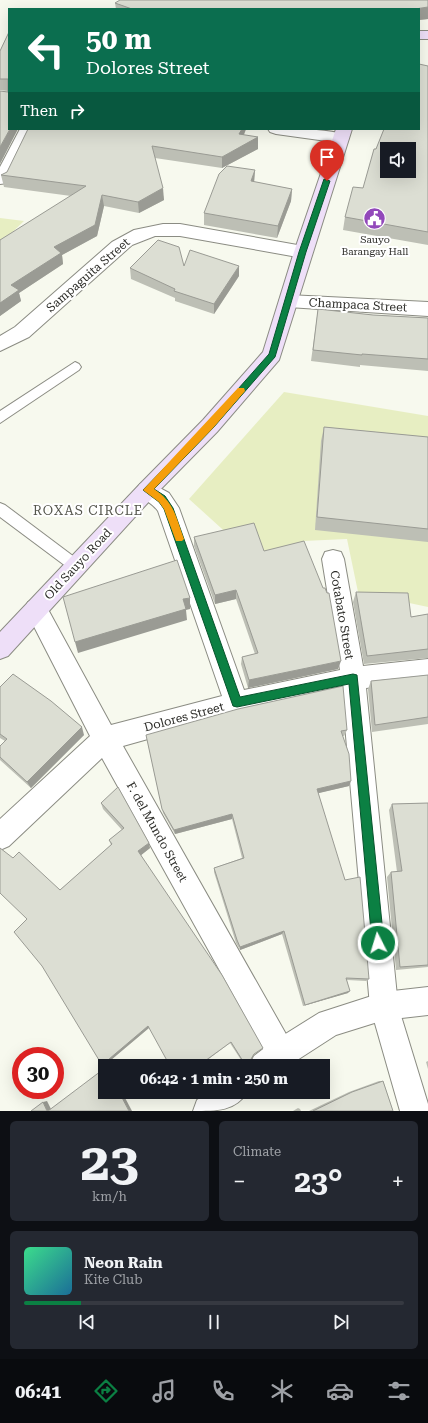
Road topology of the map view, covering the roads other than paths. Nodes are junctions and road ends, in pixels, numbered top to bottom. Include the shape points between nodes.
1 (27, 130) edge
2 (289, 130) edge
3 (342, 134) edge
4 (2, 179) edge
5 (303, 252) junction
6 (288, 301) junction
7 (428, 308) edge
8 (0, 344) edge
9 (75, 367) dead end
10 (0, 418) edge
11 (148, 490) junction
12 (0, 509) edge
13 (333, 559) dead end
14 (76, 566) junction
15 (36, 609) junction
16 (0, 648) edge
17 (428, 670) edge
18 (353, 678) junction
19 (237, 703) junction
20 (105, 739) junction
21 (0, 837) edge
22 (428, 1001) edge
23 (384, 1006) junction
24 (273, 1059) edge
25 (223, 1099) edge
26 (208, 1111) edge
27 (415, 1111) edge

1 - 4 street
2 - 3 street
3 - 5 main road, Old Sauyo Road
5 - 6 main road, Old Sauyo Road
5 - 8 street, Sampaguita Street via 180,230 147,231 131,237 118,246 22,332
6 - 7 street, Champaca Street
6 - 11 main road, Old Sauyo Road via 272,355 210,426
9 - 10 lane
11 - 14 main road, Old Sauyo Road
11 - 19 street via 162,499 168,508
12 - 14 lane
13 - 18 street, Cotabato Street
14 - 15 main road, Old Sauyo Road
15 - 16 main road, Old Sauyo Road
15 - 20 street, F. del Mundo Street
17 - 18 street, Dolores Street
18 - 19 street, Dolores Street
18 - 23 street, Cotabato Street
19 - 20 street, Dolores Street
20 - 21 street, Dolores Street
20 - 24 street, F. del Mundo Street
22 - 23 street
23 - 24 street via 329,1023
23 - 27 street, Cotabato Street
25 - 26 street

